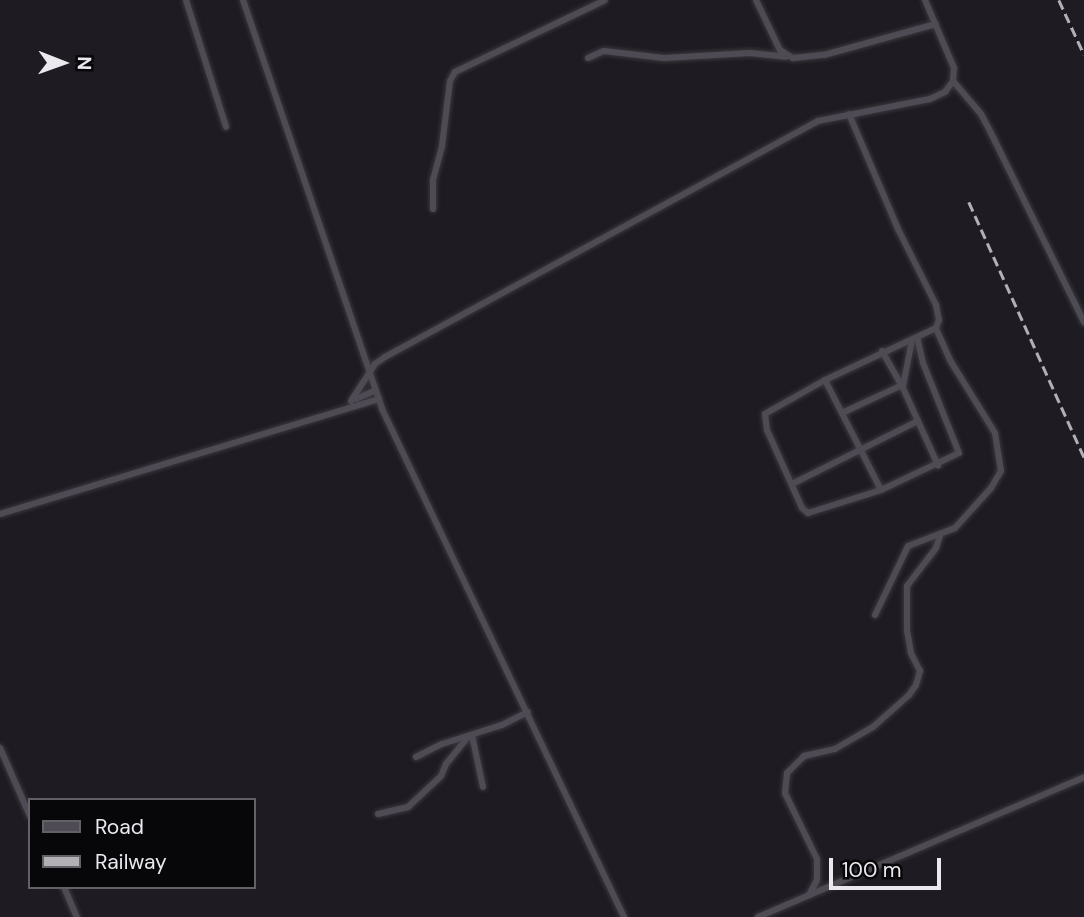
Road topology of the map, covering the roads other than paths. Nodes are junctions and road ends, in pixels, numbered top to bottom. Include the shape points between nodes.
1 (186, 0) edge
2 (243, 0) edge
3 (605, 0) edge
4 (756, 0) edge
5 (925, 0) edge
6 (936, 24) junction
7 (786, 57) junction
8 (588, 58) dead end
9 (953, 81) junction
10 (849, 114) junction
11 (226, 127) dead end
12 (433, 208) dead end
13 (1084, 322) edge
14 (936, 328) junction
15 (914, 339) junction
16 (882, 351) junction
17 (369, 373) junction
18 (825, 380) junction
19 (902, 386) junction
20 (376, 390) junction
21 (379, 399) junction
22 (351, 401) junction
23 (361, 405) junction
24 (342, 407) junction
25 (382, 409) junction
26 (842, 413) junction
27 (918, 421) junction
28 (861, 450) junction
29 (938, 465) junction
30 (792, 484) junction
31 (881, 490) junction
32 (0, 514) edge
33 (940, 536) junction
34 (875, 615) dead end
35 (528, 712) junction
36 (470, 735) junction
37 (0, 748) edge
38 (416, 757) dead end
39 (1084, 778) edge
40 (484, 787) dead end
41 (28, 811) edge
42 (378, 814) dead end
43 (65, 889) edge
44 (809, 895) junction
45 (75, 916) edge
46 (624, 917) edge
47 (758, 917) edge

1 - 11 street
2 - 17 street
3 - 12 street via 455,72 433,180
4 - 7 street
5 - 6 street
6 - 7 street via 824,55
6 - 9 street via 954,68
7 - 8 street via 750,53 664,58 604,51
9 - 10 street via 945,92 930,99
9 - 13 street via 981,114
10 - 14 street via 936,305
10 - 17 street via 818,121 385,357
14 - 15 street
14 - 33 street via 995,433 1001,461 998,479 980,502 955,528
15 - 16 street
15 - 19 street
15 - 29 street via 959,453
16 - 18 street
16 - 19 street
17 - 20 street
17 - 22 street
18 - 26 street
18 - 30 street via 765,414 767,430
19 - 26 street
19 - 27 street
20 - 21 street
20 - 22 street
21 - 23 street
21 - 25 street
22 - 24 street
23 - 24 street
23 - 25 street
24 - 32 street
25 - 35 street
26 - 28 street
27 - 28 street
27 - 29 street
28 - 30 street
28 - 31 street
29 - 31 street
30 - 31 street via 808,513
33 - 34 street via 908,546
33 - 44 street via 907,586 907,631 920,671 916,685 873,727 835,748 804,756 786,773 785,793 817,859 817,880
35 - 36 street
35 - 46 street
36 - 38 street
36 - 40 street
36 - 42 street via 441,776 408,807
37 - 41 street
39 - 44 street
43 - 45 street
44 - 47 street

